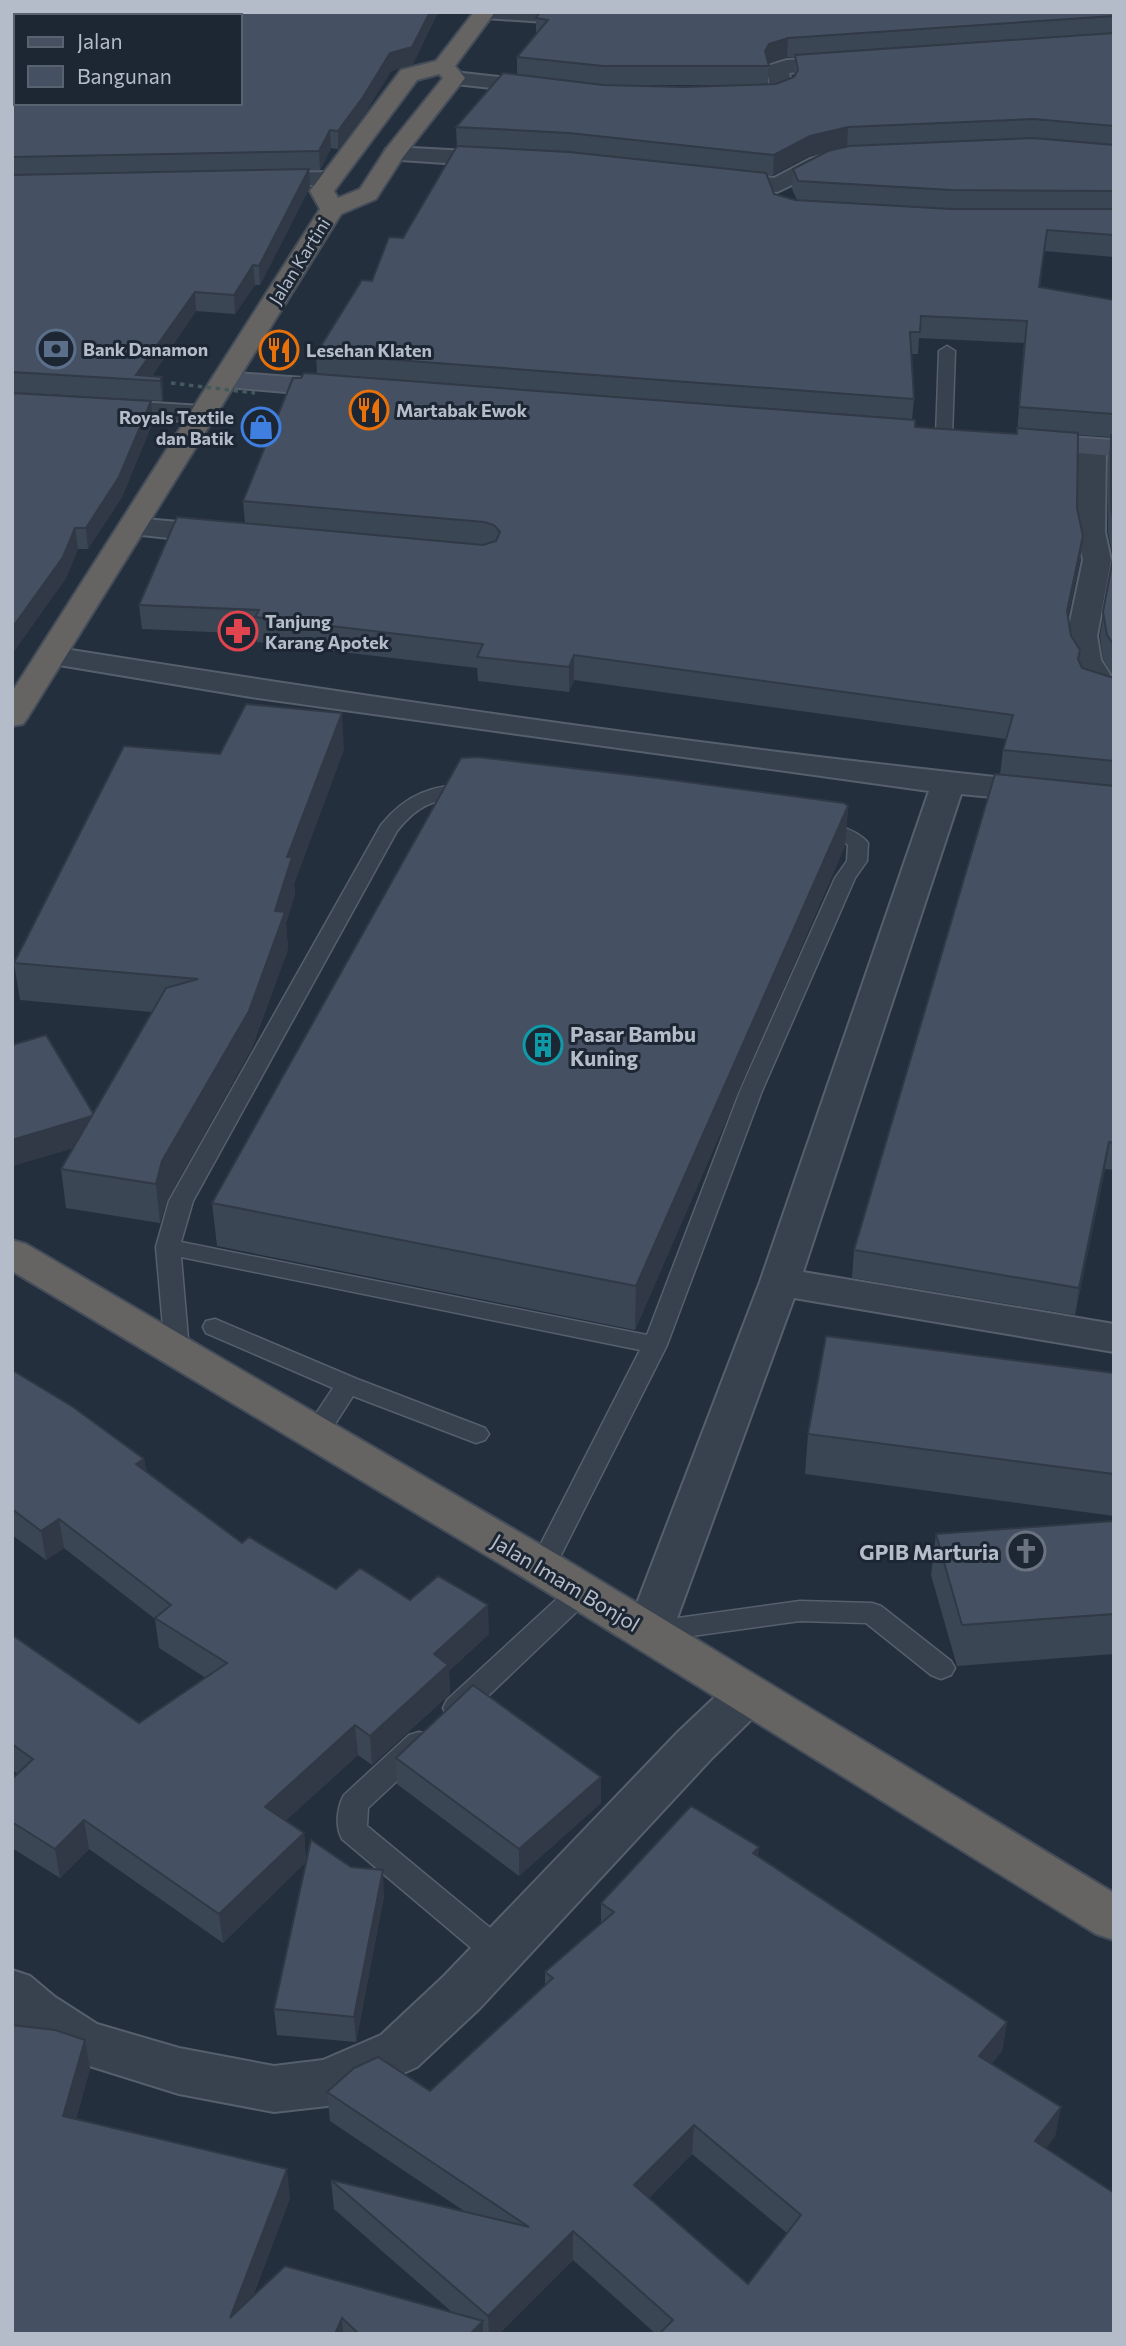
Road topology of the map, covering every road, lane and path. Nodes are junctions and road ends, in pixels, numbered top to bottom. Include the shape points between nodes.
1 (485, 12) edge
2 (617, 21) edge
3 (862, 61) edge
4 (449, 72) junction
5 (562, 90) edge
6 (722, 96) edge
7 (394, 154) junction
8 (861, 156) edge
9 (530, 161) edge
10 (699, 176) edge
11 (238, 186) edge
12 (328, 193) junction
13 (947, 351) dead end
14 (224, 380) junction
15 (171, 383) dead end
16 (362, 391) edge
17 (255, 393) dead end
18 (12, 402) edge
19 (202, 414) junction
20 (916, 434) edge
21 (944, 436) junction
22 (971, 438) edge
23 (998, 440) edge
24 (1103, 448) edge
25 (133, 527) junction
26 (254, 537) edge
27 (52, 656) junction
28 (1114, 692) edge
29 (12, 717) edge
30 (948, 784) junction
31 (492, 789) edge
32 (1114, 799) edge
33 (790, 827) edge
34 (168, 1247) junction
35 (12, 1253) edge
36 (780, 1282) junction
37 (215, 1327) dead end
38 (1114, 1338) edge
39 (654, 1345) junction
40 (177, 1350) junction
41 (348, 1385) junction
42 (317, 1432) junction
43 (476, 1434) dead end
44 (542, 1567) junction
45 (582, 1591) junction
46 (649, 1632) junction
47 (941, 1668) dead end
48 (748, 1694) junction
49 (1114, 1919) edge
50 (500, 1954) junction
51 (12, 1992) edge

1 - 2 street
1 - 4 highway, Jalan Kartini
3 - 6 street via 787,66 778,70 782,92
4 - 5 street
4 - 7 highway, Jalan Kartini
4 - 12 highway via 409,75
7 - 9 street
7 - 12 highway, Jalan Kartini via 368,194
8 - 10 street via 818,163 779,196
11 - 12 street
12 - 14 highway, Jalan Kartini
13 - 21 lane
14 - 16 main road
14 - 19 highway, Jalan Kartini
15 - 17 path, bridge
18 - 19 street
19 - 25 highway, Jalan Kartini
20 - 21 main road
21 - 22 main road
23 - 24 main road
24 - 28 street via 1091,532 1097,560 1082,636 1086,660 1095,674 1092,684
25 - 26 street
25 - 27 highway, Jalan Kartini
27 - 29 highway, Jalan Kartini
27 - 30 street via 251,688
30 - 32 street
30 - 36 street
31 - 34 lane via 442,791 421,797 402,810 181,1201
33 - 39 lane via 844,833 858,843 856,861 751,1091
34 - 39 lane
34 - 40 lane
35 - 40 highway, Jalan Imam Bonjol
36 - 38 street
36 - 46 street
37 - 41 lane
39 - 44 lane
40 - 42 highway, Jalan Imam Bonjol
41 - 42 lane
41 - 43 lane
42 - 44 highway, Jalan Imam Bonjol
44 - 45 highway, Jalan Imam Bonjol
45 - 46 highway, Jalan Imam Bonjol
45 - 50 lane via 354,1803 352,1831
46 - 47 lane via 800,1611 872,1613
46 - 48 highway, Jalan Imam Bonjol
48 - 49 highway, Jalan Imam Bonjol
48 - 50 street
50 - 51 street via 399,2051 327,2083 274,2089 179,2071 82,2042

